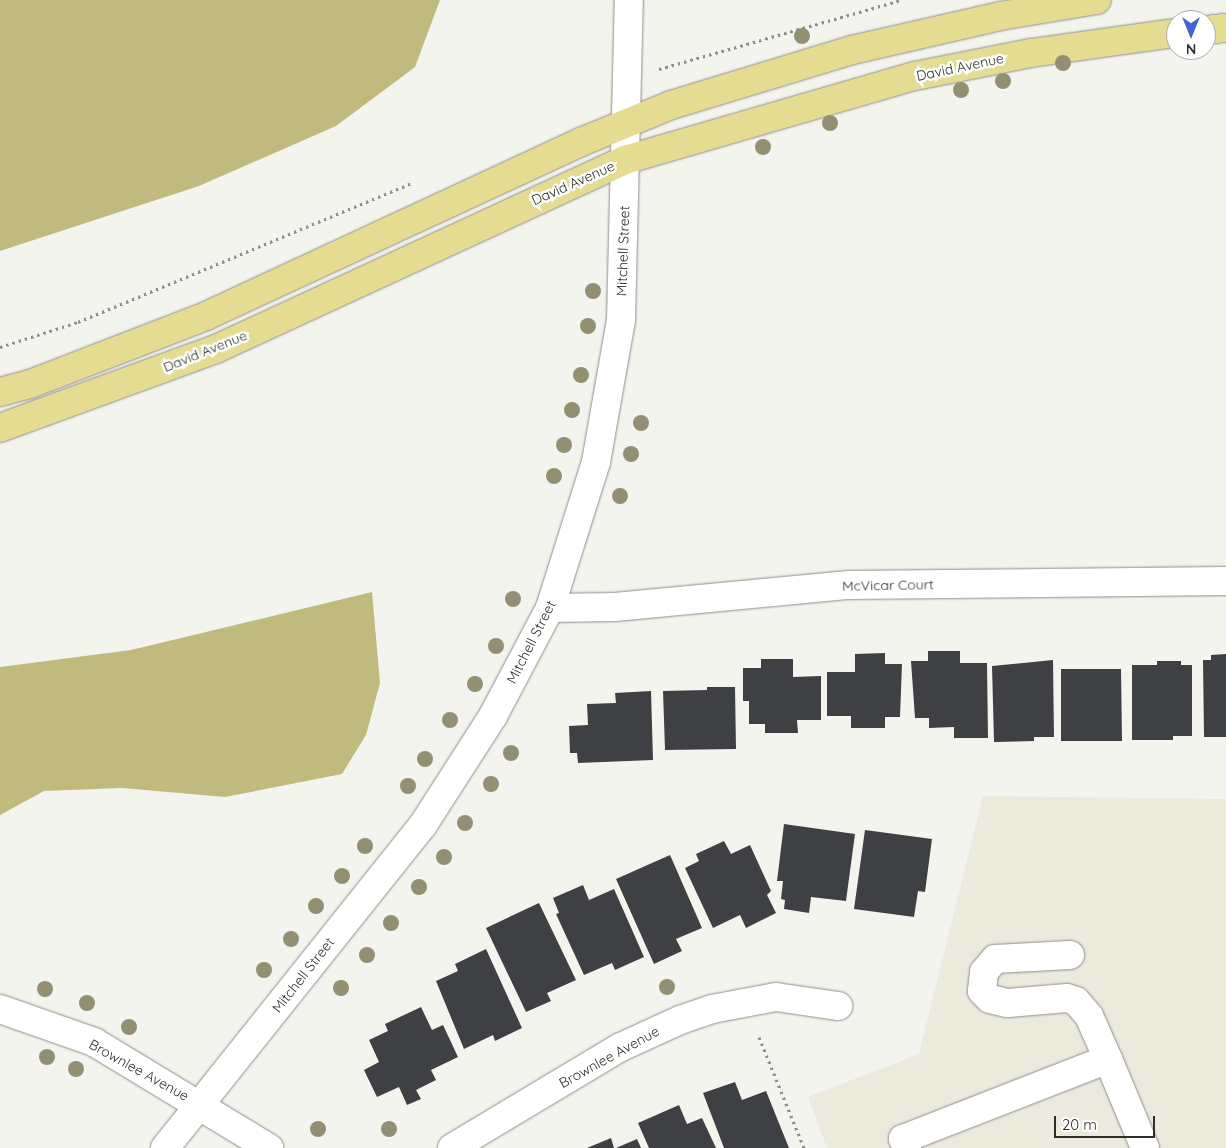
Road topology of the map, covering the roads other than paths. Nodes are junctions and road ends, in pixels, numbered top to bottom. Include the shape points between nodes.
1 (629, 0) edge
2 (1097, 0) edge
3 (1166, 33) edge
4 (626, 124) junction
5 (625, 160) junction
6 (0, 392) edge
7 (0, 428) edge
8 (1226, 581) edge
9 (550, 608) junction
10 (1070, 955) dead end
11 (838, 1006) dead end
12 (0, 1009) edge
13 (1108, 1060) junction
14 (201, 1105) junction
15 (165, 1148) edge
16 (270, 1148) edge
17 (452, 1148) edge
18 (906, 1148) edge
19 (1145, 1148) edge

1 - 4 street, Mitchell Street
2 - 4 main road via 1000,16 852,50 719,88
3 - 5 main road, David Avenue via 1041,51 915,76
4 - 5 street, Mitchell Street
4 - 6 main road via 206,316 30,384
5 - 7 main road, David Avenue via 216,349
5 - 9 street, Mitchell Street via 620,320 611,389 596,462
8 - 9 street, McVicar Court via 849,585 615,607
9 - 14 street, Mitchell Street via 493,716 423,825
10 - 13 street via 995,959 984,972 982,991 990,999 1008,1003 1067,998 1076,1001 1089,1016
11 - 17 street, Brownlee Avenue via 776,997 712,1009 680,1020 621,1047
12 - 14 street, Brownlee Avenue via 94,1042
13 - 18 street via 903,1139
13 - 19 street
14 - 15 street, Mitchell Street
14 - 16 street, Brownlee Avenue

